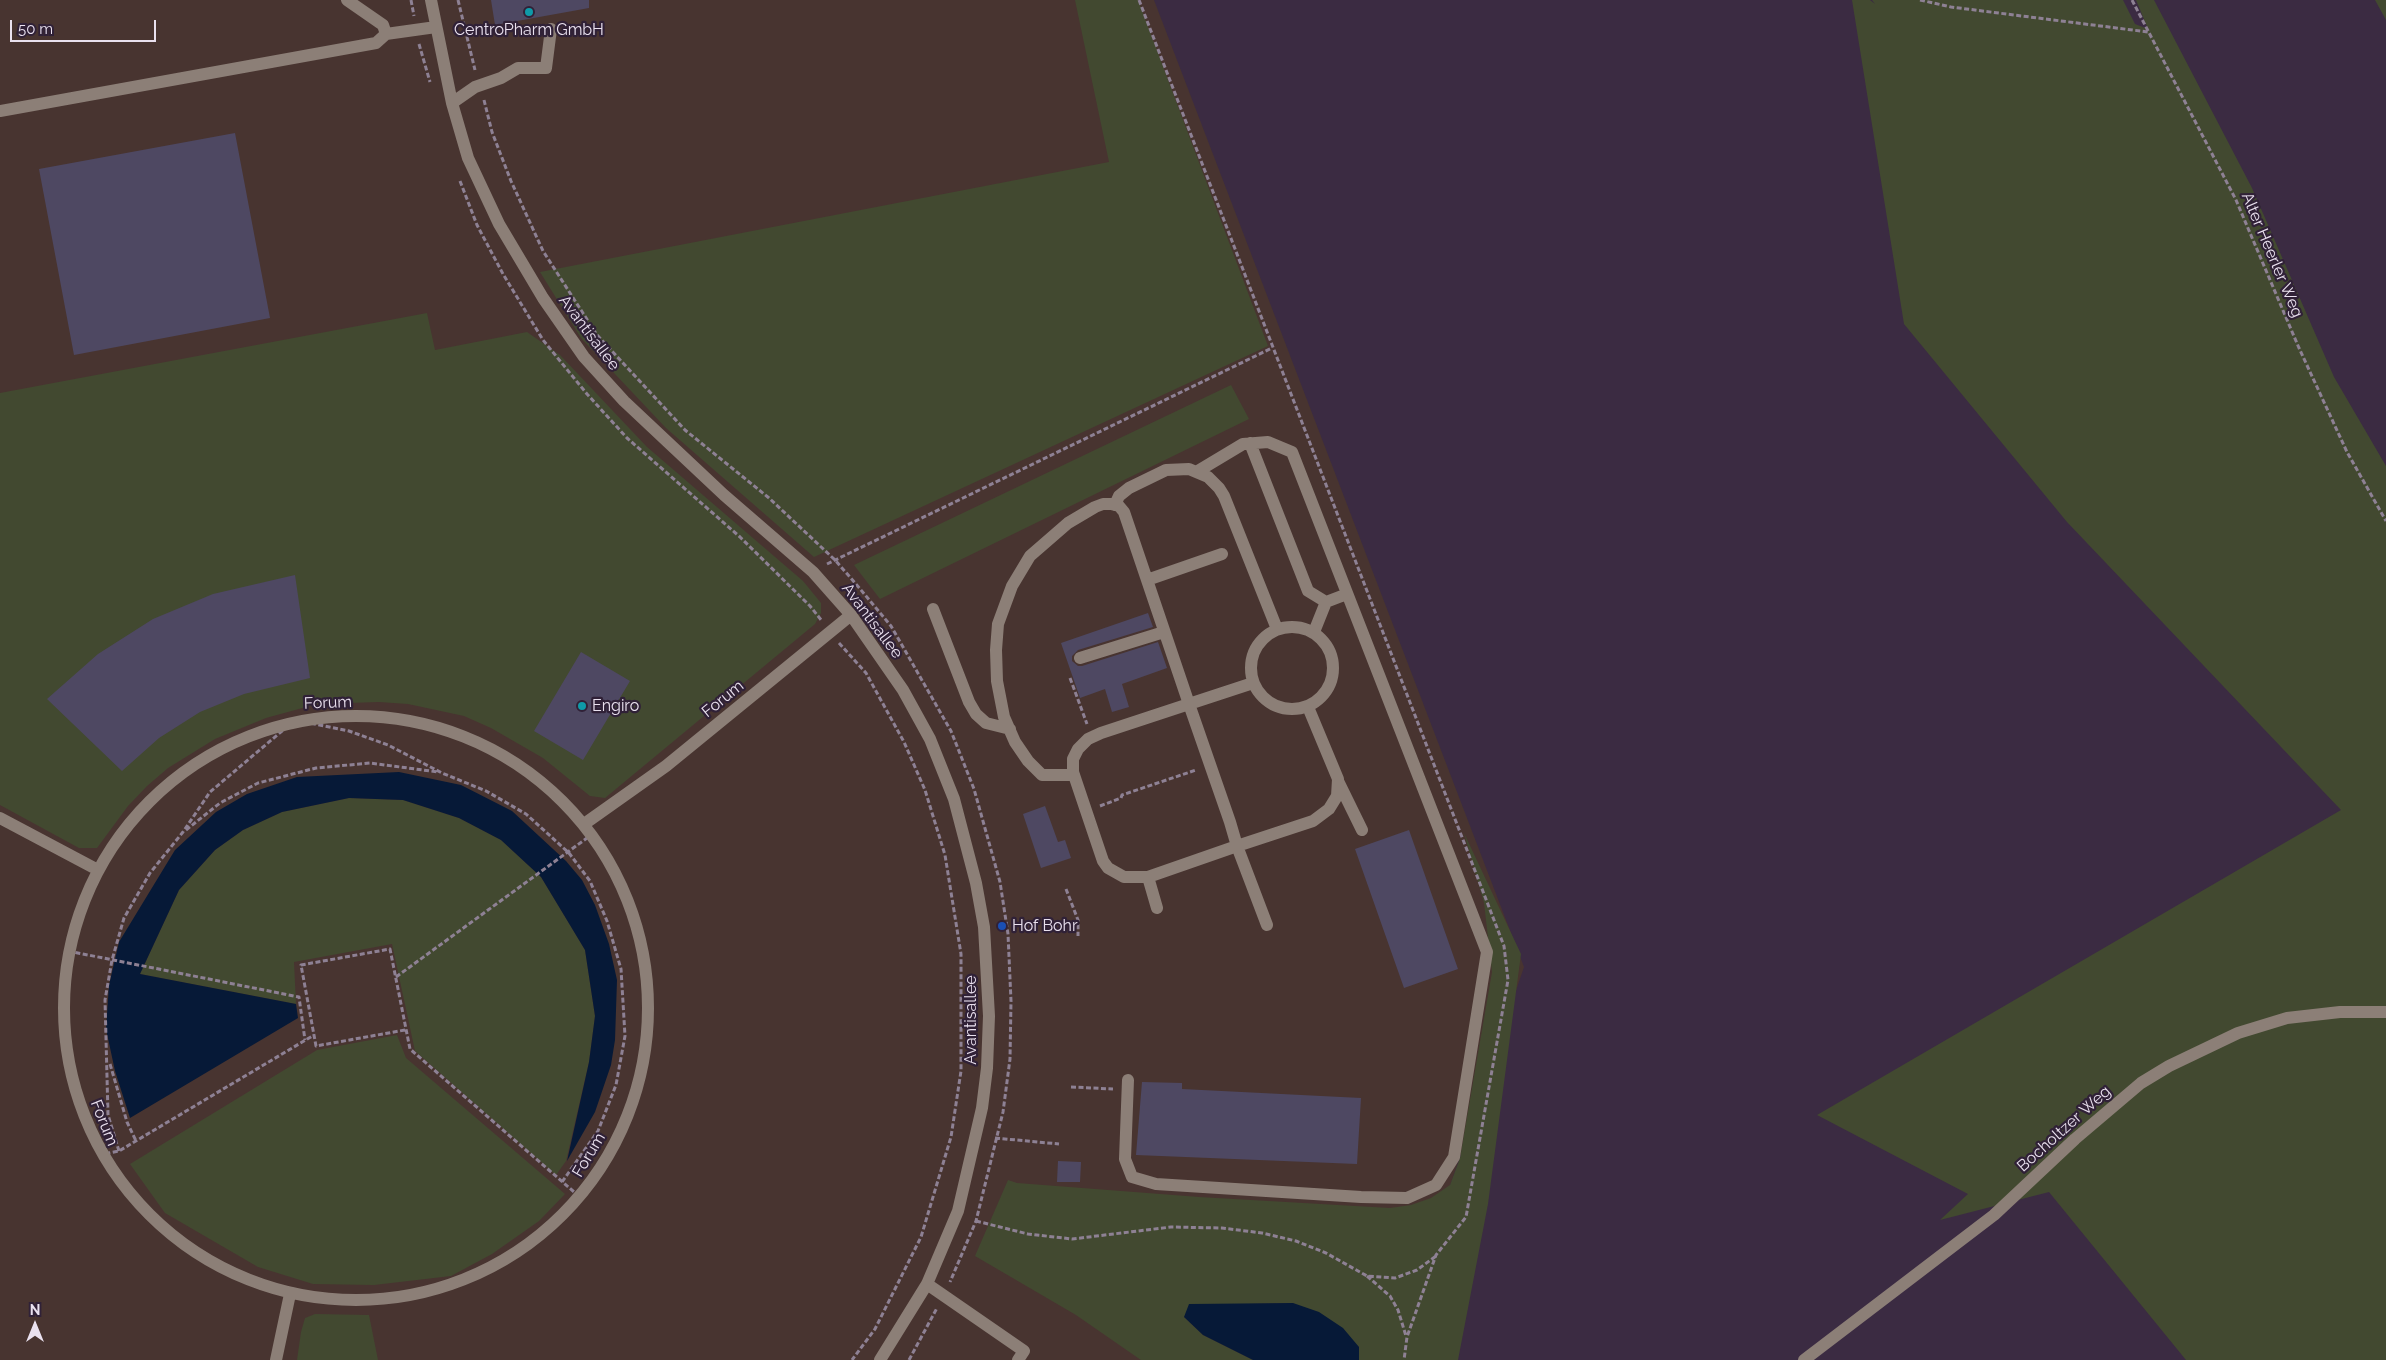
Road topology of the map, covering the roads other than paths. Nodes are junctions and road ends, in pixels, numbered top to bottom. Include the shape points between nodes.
1 (347, 0) edge
2 (431, 0) edge
3 (436, 27) junction
4 (551, 29) dead end
5 (386, 34) junction
6 (452, 103) junction
7 (0, 111) edge
8 (1250, 443) junction
9 (1198, 471) junction
10 (1115, 505) junction
11 (1222, 554) dead end
12 (1147, 580) junction
13 (1347, 594) junction
14 (1326, 602) junction
15 (933, 609) dead end
16 (851, 614) junction
17 (1277, 629) junction
18 (1164, 632) junction
19 (1314, 632) junction
20 (1080, 658) dead end
21 (1253, 683) junction
22 (1189, 704) junction
23 (1308, 707) junction
24 (1010, 729) junction
25 (1074, 775) junction
26 (1338, 779) junction
27 (1329, 810) junction
28 (1354, 811) junction
29 (0, 818) edge
30 (591, 828) junction
31 (1362, 830) dead end
32 (1237, 846) junction
33 (98, 870) junction
34 (1148, 877) junction
35 (1157, 908) dead end
36 (1267, 925) dead end
37 (2386, 1012) edge
38 (1128, 1080) dead end
39 (927, 1284) junction
40 (290, 1294) junction
41 (276, 1360) edge
42 (880, 1360) edge
43 (1018, 1360) edge
44 (1804, 1360) edge

1 - 5 street via 383,25
2 - 3 street, Avantisallee
3 - 5 street
3 - 6 street, Avantisallee
4 - 6 street via 546,68 518,68 475,87
5 - 7 street via 376,43
6 - 16 street, Avantisallee via 468,158 498,224 584,357 624,402 812,572
8 - 9 street
8 - 13 street via 1268,442 1292,452
8 - 14 street via 1308,591
9 - 10 street via 1166,470 1129,488 1119,496
9 - 17 street via 1220,488
10 - 12 street via 1124,512
10 - 24 street via 1103,504 1068,523 1030,556 1012,586 998,624 996,650 997,681 1004,717
11 - 12 street
12 - 18 street
13 - 14 street
13 - 38 street via 1434,825 1487,952 1454,1157 1436,1185 1407,1198 1156,1184 1132,1177 1125,1159
14 - 19 street
15 - 24 street via 976,714 986,722
16 - 30 street, Forum
16 - 39 street, Avantisallee via 902,690 930,739 954,799 984,927 989,1016 987,1068 977,1134 958,1211
17 - 19 street via 1293,626
17 - 21 street via 1263,638 1254,651 1250,667
18 - 20 street
18 - 22 street
19 - 23 street via 1332,652 1334,668 1331,684 1322,698
21 - 22 street
21 - 23 street via 1262,697 1276,706 1292,710
22 - 25 street via 1092,737 1078,749 1073,759
22 - 32 street
23 - 26 street
24 - 25 street via 1028,762 1042,775
25 - 34 street via 1108,868 1124,877
26 - 27 street via 1337,796
26 - 28 street
27 - 28 street via 1341,807
27 - 32 street via 1313,821
28 - 31 street
29 - 33 street
30 - 33 street, Forum via 541,781 490,748 436,727 390,718 314,718 294,720 256,732 202,758 154,794
30 - 40 street, Forum via 631,910 642,952 649,1015 643,1065 630,1114 608,1159 581,1198 528,1244 483,1273 422,1292 370,1300
32 - 34 street
32 - 36 street
33 - 40 street, Forum via 79,911 68,951 64,991 65,1045 75,1095 98,1155 116,1182 190,1248 234,1272
34 - 35 street
37 - 44 street, Bocholtzer Weg via 2340,1012 2287,1018 2238,1033 2169,1066 2141,1083 2075,1139 1994,1215
39 - 42 street, Avantisallee
39 - 43 street via 1024,1351
40 - 41 street

